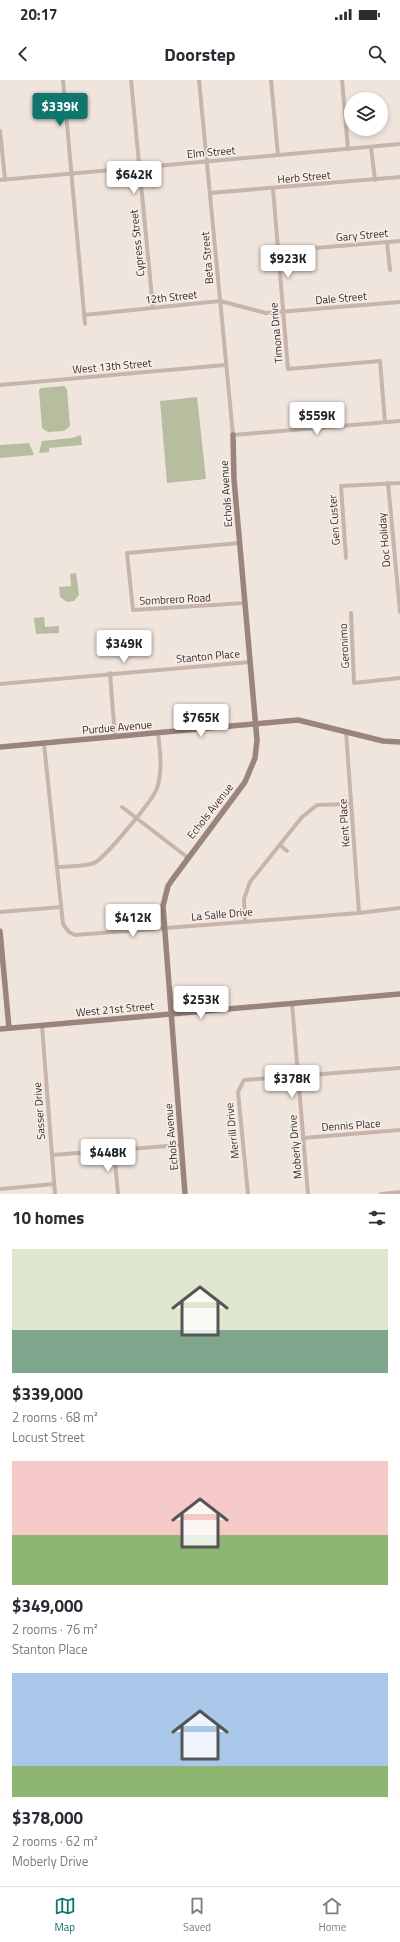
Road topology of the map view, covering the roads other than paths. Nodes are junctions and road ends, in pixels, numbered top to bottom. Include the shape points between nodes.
1 (63, 80) edge
2 (131, 80) edge
3 (199, 80) edge
4 (271, 80) edge
5 (342, 80) edge
6 (0, 131) edge
7 (400, 144) edge
8 (371, 147) junction
9 (348, 149) junction
10 (278, 155) junction
11 (207, 161) junction
12 (139, 167) junction
13 (72, 172) junction
14 (400, 177) edge
15 (2, 180) edge
16 (375, 180) junction
17 (273, 189) junction
18 (210, 193) junction
19 (400, 240) edge
20 (387, 242) junction
21 (278, 251) junction
22 (390, 270) dead end
23 (220, 301) junction
24 (400, 302) edge
25 (153, 308) junction
26 (283, 313) junction
27 (84, 315) junction
28 (85, 324) dead end
29 (225, 365) junction
30 (0, 385) edge
31 (400, 421) edge
32 (385, 422) junction
33 (233, 435) junction
34 (400, 483) edge
35 (388, 484) junction
36 (240, 543) junction
37 (346, 558) dead end
38 (245, 604) junction
39 (400, 612) edge
40 (351, 613) dead end
41 (250, 662) junction
42 (110, 673) junction
43 (400, 678) edge
44 (0, 684) edge
45 (256, 723) junction
46 (346, 732) junction
47 (158, 733) junction
48 (115, 737) junction
49 (400, 742) edge
50 (44, 744) junction
51 (0, 747) edge
52 (351, 804) junction
53 (122, 807) dead end
54 (136, 818) junction
55 (280, 845) junction
56 (287, 851) dead end
57 (187, 857) junction
58 (58, 867) junction
59 (61, 907) junction
60 (400, 908) edge
61 (0, 912) edge
62 (359, 913) junction
63 (245, 921) junction
64 (163, 928) junction
65 (0, 931) edge
66 (400, 994) edge
67 (292, 1003) junction
68 (170, 1014) junction
69 (42, 1026) junction
70 (9, 1028) junction
71 (0, 1029) edge
72 (400, 1068) edge
73 (298, 1076) junction
74 (400, 1130) edge
75 (303, 1138) junction
76 (181, 1145) junction
77 (114, 1150) junction
78 (52, 1155) junction
79 (54, 1184) junction
80 (0, 1189) edge
81 (400, 1192) edge
82 (55, 1194) edge
83 (118, 1194) edge
84 (185, 1194) edge
85 (248, 1194) edge
86 (308, 1194) edge
87 (381, 1194) edge

1 - 13 street
2 - 12 street, Cypress Street
3 - 11 street, Beta Street
4 - 10 street
5 - 9 street
6 - 15 street
7 - 8 street, Elm Street
8 - 9 street, Elm Street
8 - 16 street
9 - 10 street, Elm Street
10 - 11 street, Elm Street
11 - 12 street, Elm Street
11 - 18 street, Beta Street
12 - 13 street, Elm Street
12 - 25 street, Cypress Street
13 - 15 street, Elm Street
13 - 27 street
14 - 16 street, Herb Street
16 - 17 street, Herb Street
17 - 18 street, Herb Street
17 - 21 street, Timona Drive
18 - 23 street, Beta Street
19 - 20 street, Gary Street
20 - 21 street, Gary Street
20 - 22 street
21 - 26 street, Timona Drive
23 - 25 street, 12th Street
23 - 26 street, 12th Street via 266,313
23 - 29 street, Beta Street
24 - 26 street, Dale Street
25 - 27 street, 12th Street
26 - 32 street, Timona Drive via 288,369 380,361
27 - 28 street
29 - 30 street, West 13th Street
29 - 33 street, Beta Street
31 - 32 street
32 - 33 street
33 - 36 street, Echols Avenue
34 - 35 street
35 - 37 street, Gen Custer via 341,486
35 - 39 street, Doc Holiday
36 - 38 street, Echols Avenue
36 - 38 street, Sombrero Road via 127,553 133,610
38 - 41 street, Echols Avenue
40 - 43 street, Geronimo via 354,682
41 - 42 street, Stanton Place
41 - 45 street, Echols Avenue
42 - 44 street, Stanton Place
42 - 48 street
45 - 46 street, Purdue Avenue via 298,720
45 - 47 street, Purdue Avenue
45 - 57 street, Echols Avenue via 255,758 245,782
46 - 49 street, Purdue Avenue
46 - 52 street, Kent Place
47 - 48 street, Purdue Avenue
47 - 54 street via 161,769 157,790
48 - 50 street, Purdue Avenue
50 - 51 street, Purdue Avenue
50 - 58 street, La Salle Drive
52 - 55 street via 316,805 302,817
52 - 62 street, Kent Place
53 - 54 street
54 - 57 street
54 - 58 street via 99,860 88,864
55 - 56 street
55 - 63 street via 250,882 244,899
57 - 64 street, Echols Avenue via 168,886 163,906
58 - 59 street, La Salle Drive
59 - 61 street
59 - 64 street, La Salle Drive via 63,924 75,935
60 - 62 street, La Salle Drive
62 - 63 street, La Salle Drive
63 - 64 street, La Salle Drive
64 - 68 street, Echols Avenue
65 - 70 street
66 - 67 street, West 21st Street
67 - 68 street, West 21st Street
67 - 73 street, Moberly Drive
68 - 69 street, West 21st Street
68 - 76 street, Echols Avenue
69 - 70 street, West 21st Street
69 - 78 street, Sasser Drive
70 - 71 street, West 21st Street
72 - 73 street, Merrill Drive
73 - 75 street, Moberly Drive
73 - 85 street, Merrill Drive via 244,1080 238,1092
74 - 75 street, Dennis Place
75 - 86 street, Moberly Drive
76 - 77 street
76 - 84 street, Echols Avenue
77 - 78 street
77 - 83 street
78 - 79 street, Sasser Drive
79 - 80 street
79 - 82 street, Sasser Drive
81 - 87 street

